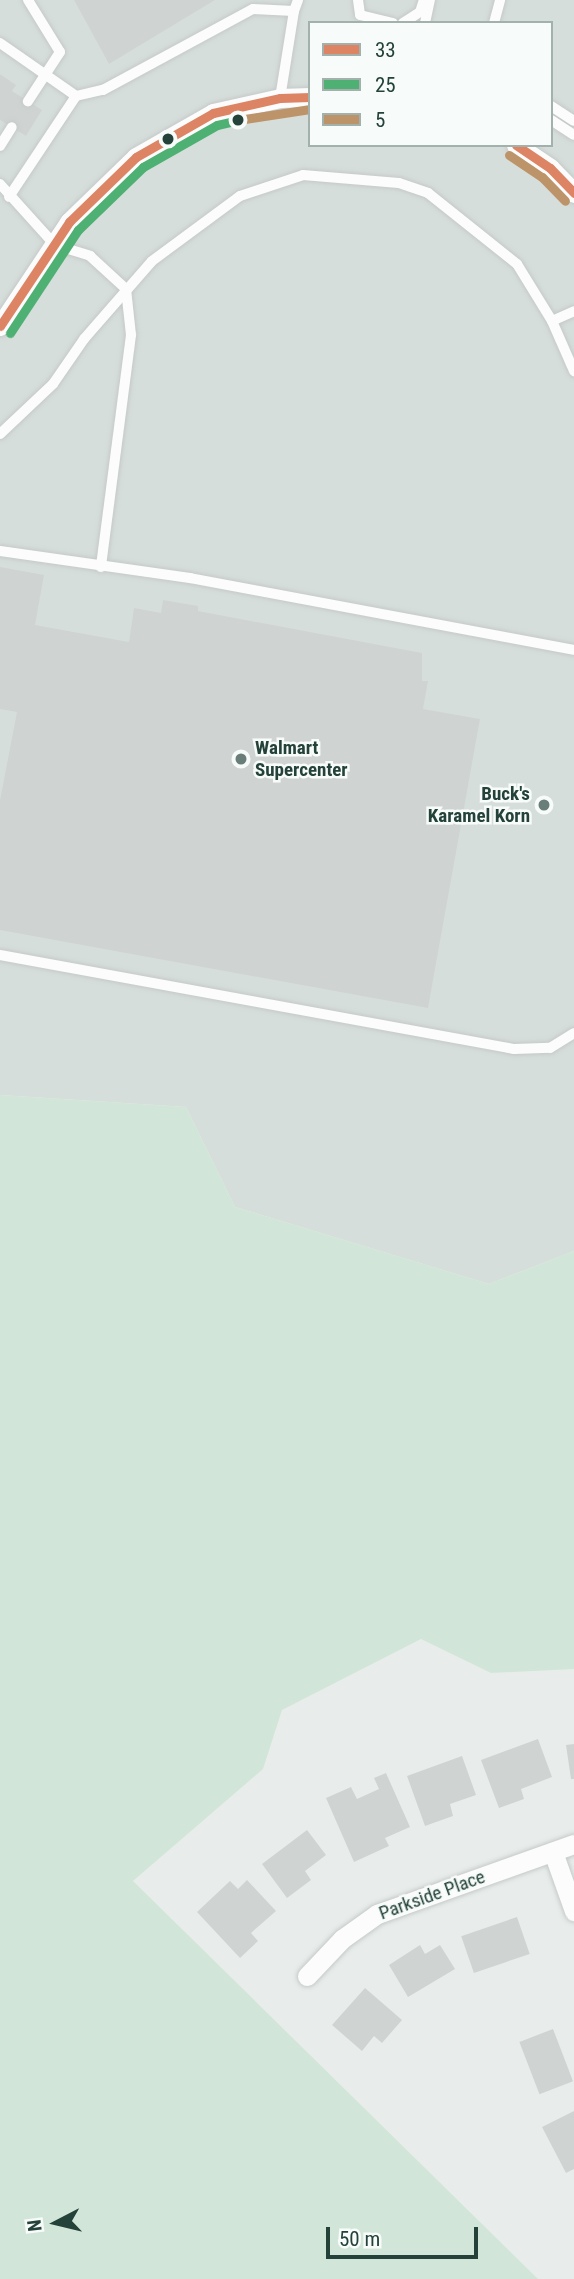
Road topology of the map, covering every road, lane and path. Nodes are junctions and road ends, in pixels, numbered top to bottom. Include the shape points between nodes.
1 (27, 0) edge
2 (298, 0) edge
3 (358, 0) edge
4 (424, 0) edge
5 (430, 0) edge
6 (500, 0) edge
7 (294, 12) junction
8 (385, 21) edge
9 (406, 21) edge
10 (425, 21) edge
11 (495, 21) edge
12 (0, 43) edge
13 (46, 74) junction
14 (76, 96) junction
15 (308, 97) edge
16 (280, 98) junction
17 (28, 102) dead end
18 (553, 107) edge
19 (553, 121) edge
20 (574, 121) edge
21 (12, 127) dead end
22 (574, 135) edge
23 (0, 146) edge
24 (519, 147) edge
25 (0, 184) edge
26 (574, 193) edge
27 (9, 197) junction
28 (55, 245) junction
29 (126, 289) junction
30 (574, 311) edge
31 (552, 321) junction
32 (0, 326) edge
33 (574, 371) edge
34 (0, 434) edge
35 (0, 551) edge
36 (101, 567) junction
37 (574, 650) edge
38 (0, 955) edge
39 (574, 1033) edge
40 (574, 1844) edge
41 (553, 1852) junction
42 (574, 1911) edge
43 (307, 1976) dead end

1 - 13 lane via 60,52
2 - 7 lane
3 - 8 lane via 360,15
4 - 9 lane via 420,12
5 - 10 lane
6 - 11 lane
7 - 14 lane via 253,9 103,90
7 - 16 lane
12 - 13 lane
13 - 14 lane
13 - 17 lane
14 - 27 lane
15 - 16 street
16 - 28 street via 213,113 136,157 69,222
18 - 20 lane
19 - 22 lane
21 - 23 lane
24 - 26 street via 550,168
25 - 27 lane
27 - 28 lane
28 - 29 lane via 90,256
28 - 32 street
29 - 31 lane via 152,261 240,196 303,175 345,175 399,183 428,193 517,264
29 - 34 lane via 53,384
29 - 36 lane via 131,335
30 - 31 lane
31 - 33 lane
35 - 36 lane
36 - 37 lane via 190,578
38 - 39 lane via 514,1049 550,1048
40 - 41 street, Parkside Place
41 - 42 street
41 - 43 street, Parkside Place via 377,1914 342,1938

